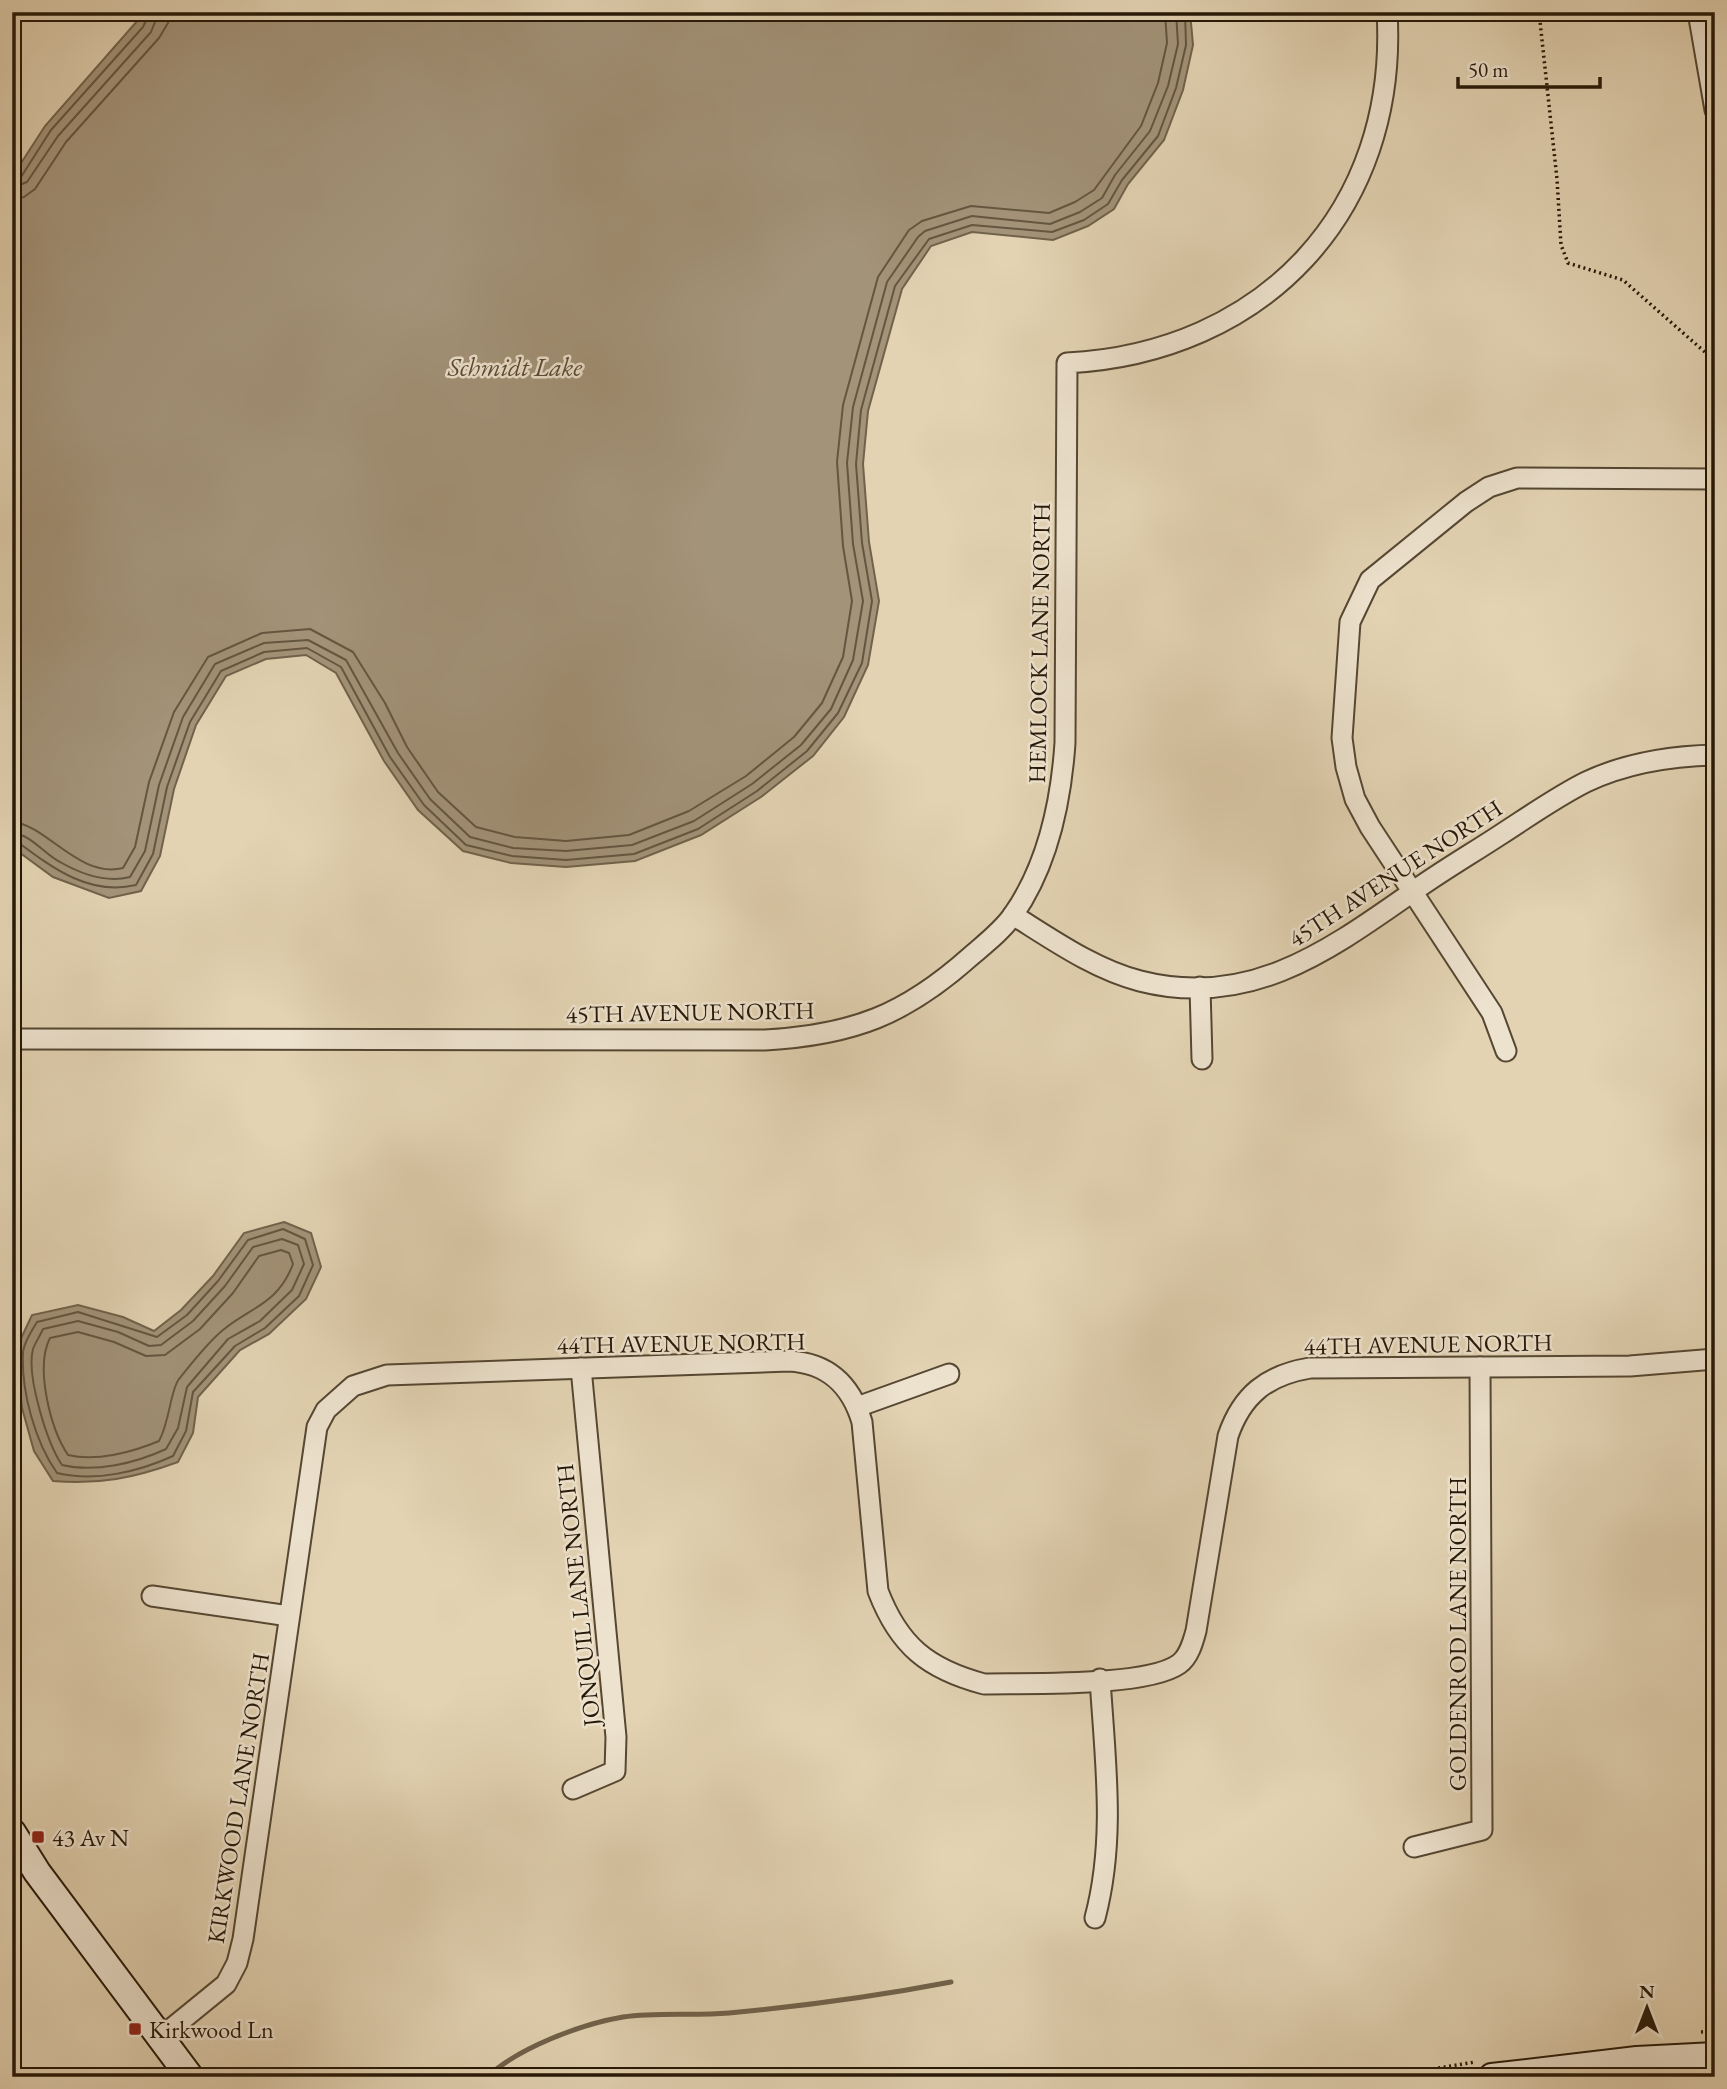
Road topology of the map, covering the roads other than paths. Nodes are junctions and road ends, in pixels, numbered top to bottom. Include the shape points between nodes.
1 (1387, 12) edge
2 (1698, 12) edge
3 (1715, 110) edge
4 (1715, 479) edge
5 (1715, 755) edge
6 (1412, 892) junction
7 (1013, 915) junction
8 (1200, 987) junction
9 (12, 1039) edge
10 (1506, 1051) dead end
11 (1202, 1059) dead end
12 (1715, 1359) edge
13 (1480, 1367) junction
14 (580, 1368) junction
15 (948, 1374) dead end
16 (337, 1398) joint
17 (857, 1407) junction
18 (152, 1596) dead end
19 (289, 1616) junction
20 (1100, 1679) junction
21 (573, 1789) dead end
22 (12, 1832) edge
23 (1414, 1847) dead end
24 (1095, 1918) dead end
25 (161, 2037) junction
26 (1715, 2056) edge
27 (190, 2077) edge
28 (1492, 2077) edge

1 - 7 street, HEMLOCK LANE NORTH via 1381,113 1366,160 1344,206 1309,252 1246,311 1203,334 1157,351 1067,363 1062,785 1054,826
2 - 3 street
4 - 6 street via 1517,478 1489,487 1466,502 1370,580 1350,622 1342,738 1355,799
5 - 6 street, 45TH AVENUE NORTH via 1670,757 1588,781
6 - 8 street, 45TH AVENUE NORTH via 1366,926 1296,967 1225,986
6 - 10 street via 1492,1013
7 - 8 street, 45TH AVENUE NORTH via 1101,967 1140,981
7 - 9 street, 45TH AVENUE NORTH via 943,981 906,1006 816,1037
8 - 11 street
12 - 13 street, 44TH AVENUE NORTH via 1663,1365
13 - 20 street, 44TH AVENUE NORTH via 1310,1368 1266,1381 1235,1415 1228,1436 1191,1647 1181,1663 1166,1671
13 - 23 street, GOLDENROD LANE NORTH via 1482,1830
14 - 16 street, 44TH AVENUE NORTH via 387,1376 353,1387
14 - 17 street, 44TH AVENUE NORTH via 805,1362 842,1382
14 - 21 street, JONQUIL LANE NORTH via 616,1737 615,1771
15 - 17 street
16 - 19 street, KIRKWOOD LANE NORTH via 317,1427
17 - 20 street, 44TH AVENUE NORTH via 878,1591 903,1640 923,1658 984,1685
18 - 19 street
19 - 25 street, KIRKWOOD LANE NORTH via 237,1963 226,1984
20 - 24 street via 1109,1846
22 - 25 street
25 - 27 street
26 - 28 street

